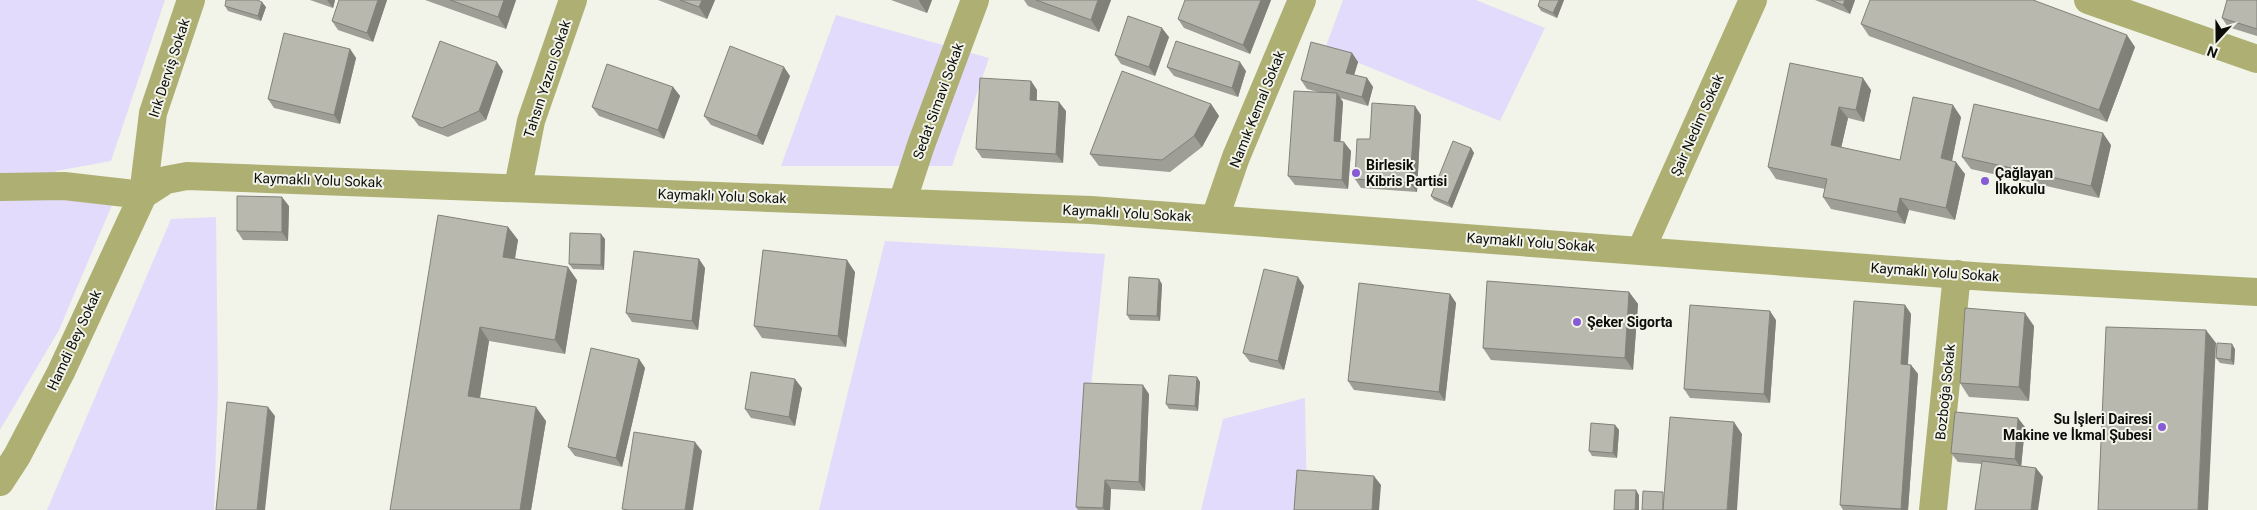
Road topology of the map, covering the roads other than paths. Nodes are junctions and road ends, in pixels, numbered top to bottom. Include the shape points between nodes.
1 (191, 0) edge
2 (573, 0) edge
3 (975, 0) edge
4 (1302, 0) edge
5 (1753, 0) edge
6 (2088, 0) edge
7 (2257, 59) edge
8 (0, 187) edge
9 (518, 187) junction
10 (143, 195) junction
11 (902, 203) junction
12 (1215, 218) junction
13 (1641, 250) junction
14 (1957, 274) junction
15 (2257, 292) edge
16 (0, 482) edge
17 (1933, 510) edge

1 - 10 street, Irık Derviş Sokak via 153,113
2 - 9 street, Tahsın Yazıcı Sokak via 531,120
3 - 11 street, Sedat Simavi Sokak
4 - 12 street, Namık Kemal Sokak via 1236,157
5 - 13 street, Şair Nedim Sokak
6 - 7 street
8 - 10 street via 64,186
9 - 10 street, Kaymaklı Yolu Sokak via 187,176 166,180
9 - 11 street, Kaymaklı Yolu Sokak
10 - 16 street, Hamdi Bey Sokak via 61,372
11 - 12 street, Kaymaklı Yolu Sokak
12 - 13 street, Kaymaklı Yolu Sokak
13 - 14 street, Kaymaklı Yolu Sokak
14 - 15 street, Kaymaklı Yolu Sokak
14 - 17 street, Bozboğa Sokak

